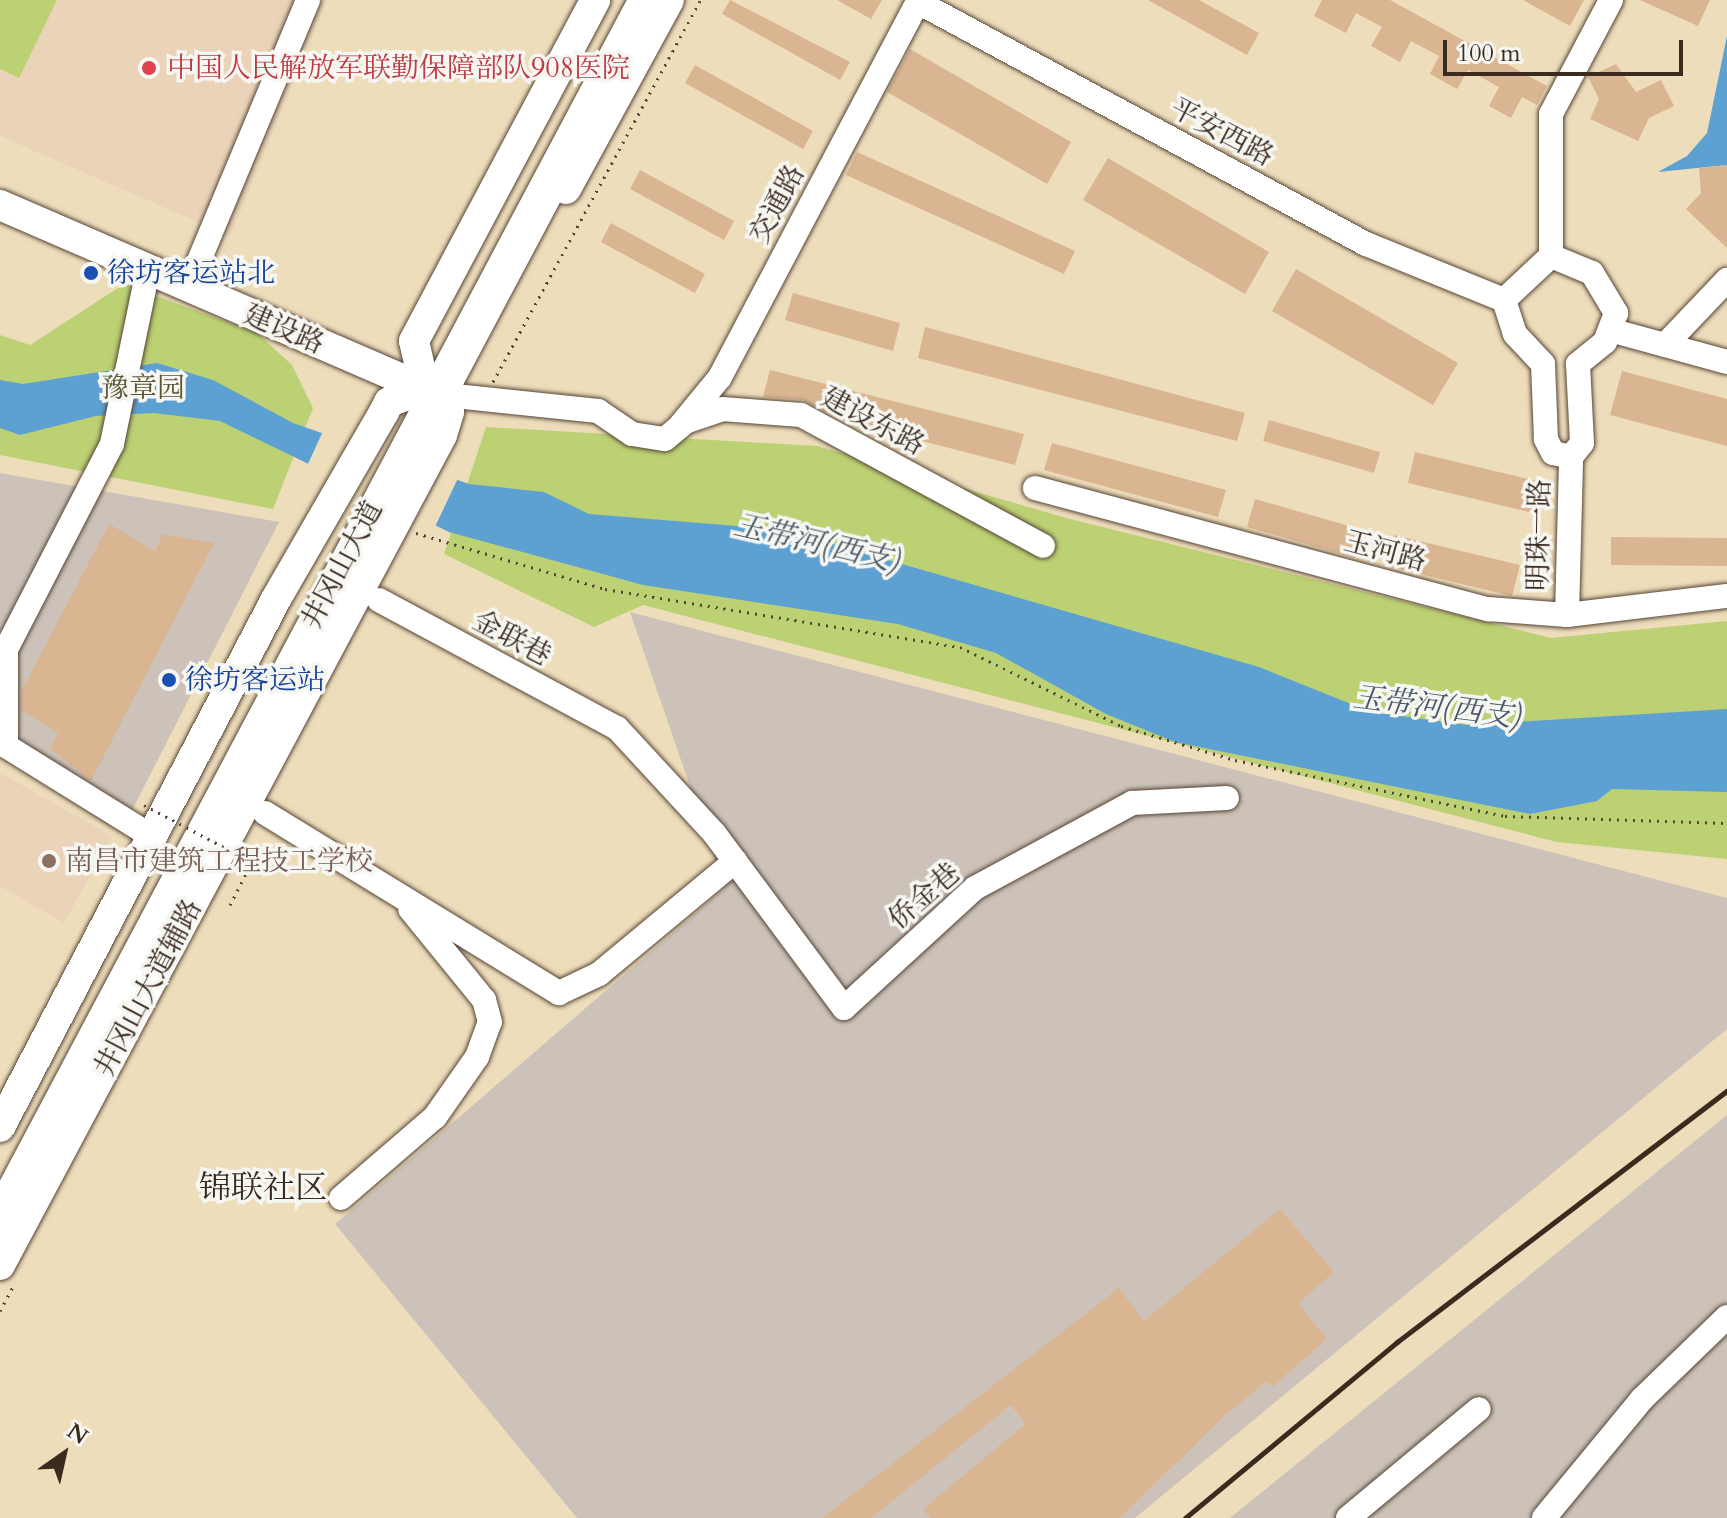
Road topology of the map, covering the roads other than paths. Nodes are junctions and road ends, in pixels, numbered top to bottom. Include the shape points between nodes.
1 (308, 0) edge
2 (595, 0) edge
3 (629, 0) edge
4 (647, 0) edge
5 (669, 0) edge
6 (1611, 0) edge
7 (918, 2) joint
8 (0, 205) edge
9 (1551, 256) junction
10 (148, 270) junction
11 (1727, 280) edge
12 (188, 287) junction
13 (1504, 300) junction
14 (1610, 330) junction
15 (1665, 345) junction
16 (1727, 362) edge
17 (431, 391) junction
18 (679, 427) junction
19 (395, 432) junction
20 (1571, 457) junction
21 (1035, 488) dead end
22 (371, 520) junction
23 (1043, 546) dead end
24 (1727, 596) edge
25 (379, 600) dead end
26 (1567, 615) junction
27 (617, 728) joint
28 (1227, 798) dead end
29 (265, 813) dead end
30 (151, 836) junction
31 (735, 861) junction
32 (398, 895) junction
33 (0, 1127) edge
34 (0, 1191) edge
35 (341, 1198) dead end
36 (0, 1219) edge
37 (0, 1265) edge
38 (1727, 1317) edge
39 (1479, 1409) dead end
40 (1348, 1518) edge
41 (1544, 1518) edge

1 - 12 street
2 - 17 main road via 414,341
3 - 17 highway, 井冈山大道
4 - 17 highway, 井冈山大道
5 - 17 main road via 467,373
6 - 9 street via 1551,114
7 - 13 street, 平安西路 via 1366,244
7 - 18 street, 交通路 via 720,377
8 - 10 main road, 建设路
9 - 13 street
9 - 14 street via 1592,273 1606,289 1616,313
10 - 12 main road, 建设路
10 - 30 street via 114,435 6,649 6,746
11 - 15 street
12 - 17 main road, 建设路
13 - 20 street, 明珠一路 via 1515,334 1543,364 1546,439 1553,453
14 - 15 street
14 - 20 street, 明珠一路 via 1578,364 1582,443
15 - 16 street
17 - 18 street, 建设东路 via 598,411 632,434 665,439
17 - 19 highway, 井冈山大道
17 - 22 main road, 井冈山大道辅路 via 449,412 442,435
18 - 23 street, 建设东路 via 722,409 801,415
19 - 22 highway, 井冈山大道
19 - 30 main road via 324,516
20 - 26 street, 明珠一路
21 - 26 street, 玉河路 via 1488,609
22 - 34 highway, 井冈山大道
22 - 36 highway, 井冈山大道
22 - 37 main road, 井冈山大道辅路
24 - 26 street, 玉河路
25 - 27 street, 金联巷
27 - 31 street, 侨金巷
28 - 31 street, 侨金巷 via 1132,803 975,888 844,1008
29 - 32 street
30 - 33 main road
31 - 32 street via 599,974 559,993
32 - 35 street via 484,1000 490,1022 477,1057 435,1117
38 - 41 street via 1642,1399
39 - 40 street

